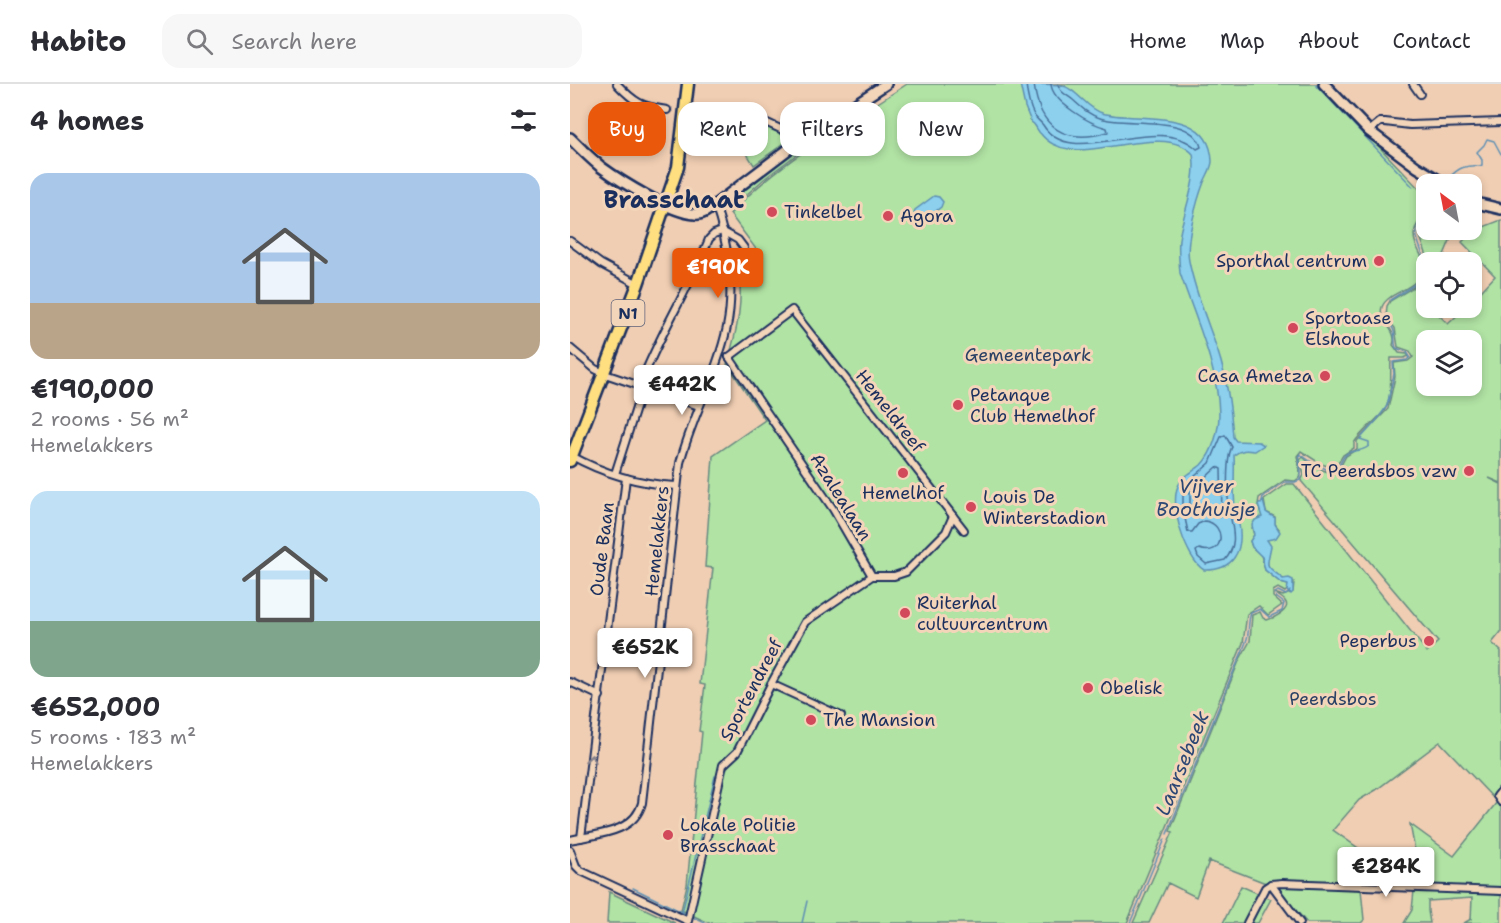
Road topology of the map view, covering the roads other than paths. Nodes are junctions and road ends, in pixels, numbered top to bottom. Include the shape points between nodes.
1 (617, 84) edge
2 (688, 84) edge
3 (886, 84) edge
4 (1324, 84) edge
5 (1413, 84) edge
6 (1420, 94) dead end
7 (859, 102) edge
8 (667, 110) tunnel mouth
9 (1501, 122) edge
10 (1369, 131) junction
11 (570, 138) edge
12 (780, 156) edge
13 (1420, 174) edge
14 (1429, 174) edge
15 (665, 204) junction
16 (1482, 204) edge
17 (715, 205) junction
18 (1501, 209) edge
19 (722, 231) junction
20 (570, 241) edge
21 (744, 248) dead end
22 (638, 284) junction
23 (570, 348) edge
24 (719, 354) junction
25 (729, 357) junction
26 (605, 374) junction
27 (642, 386) junction
28 (699, 406) junction
29 (571, 457) edge
30 (615, 474) junction
31 (626, 478) junction
32 (677, 486) junction
33 (953, 516) junction
34 (949, 529) junction
35 (872, 576) junction
36 (570, 682) edge
37 (771, 684) junction
38 (600, 696) junction
39 (841, 716) dead end
40 (1501, 791) edge
41 (1501, 802) edge
42 (581, 838) junction
43 (570, 840) edge
44 (570, 850) edge
45 (1271, 884) junction
46 (1501, 891) edge
47 (1247, 923) edge
48 (1300, 923) edge

1 - 8 street via 634,101
2 - 15 main road, N1 via 680,111 679,161
3 - 7 main road
4 - 10 main road
5 - 6 street
9 - 10 street via 1380,122
10 - 13 main road
10 - 14 main road
11 - 15 main road via 599,166
12 - 17 main road
15 - 17 main road via 693,214 704,213
15 - 22 main road, N1
16 - 18 main road
17 - 19 street, Hemelakkers
19 - 21 street
19 - 24 street, Hemelakkers via 730,302
19 - 27 street via 711,236 649,363
20 - 22 street
22 - 26 main road, N1
23 - 26 street
24 - 25 street
24 - 28 street, Hemelakkers
25 - 33 street, Hemeldreef via 792,310
25 - 35 street, Azalealaan via 833,509
26 - 27 street
26 - 29 main road, N1
27 - 28 street
27 - 30 street
28 - 32 street, Hemelakkers via 683,452
29 - 30 street, Oude Baan
30 - 31 street, Oude Baan
31 - 32 street, Oude Baan
31 - 38 street, Oude Baan
32 - 42 street, Hemelakkers via 641,808 624,827
33 - 34 street
33 - 34 street, Hemeldreef via 964,529
34 - 35 street via 906,572
35 - 37 street, Sportendreef via 808,618
36 - 38 street
37 - 39 street
37 - 44 street, Sportendreef via 737,752 721,771 689,916 581,871
42 -> 38 street, Oude Baan
40 - 41 street via 1497,796
42 - 43 street, Hemelakkers
45 - 46 street
45 - 47 street via 1265,888
45 - 48 street

